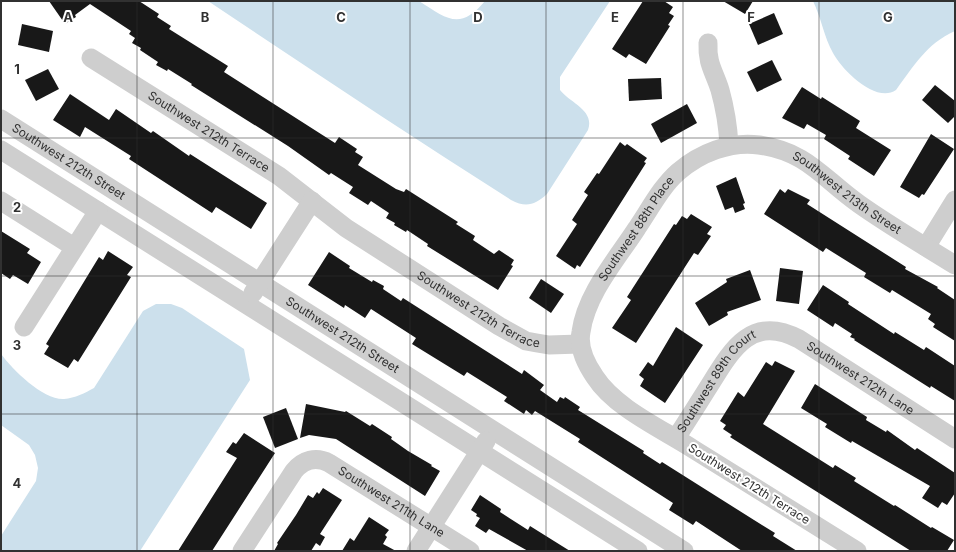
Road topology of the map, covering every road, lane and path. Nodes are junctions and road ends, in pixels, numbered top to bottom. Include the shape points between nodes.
1 (708, 43) dead end
2 (91, 58) dead end
3 (1, 120) edge
4 (729, 145) junction
5 (1, 150) edge
6 (955, 200) edge
7 (1, 201) edge
8 (312, 201) junction
9 (98, 211) junction
10 (74, 247) junction
11 (926, 247) junction
12 (955, 265) edge
13 (260, 283) junction
14 (246, 304) junction
15 (24, 327) dead end
16 (762, 331) joint
17 (580, 344) junction
18 (493, 430) junction
19 (676, 438) junction
20 (955, 439) edge
21 (479, 451) junction
22 (431, 526) junction
23 (242, 551) edge
24 (416, 551) edge
25 (470, 551) edge
26 (638, 551) edge
27 (684, 551) edge
28 (857, 551) edge

1 - 4 street via 707,56 720,90
2 - 8 street, Southwest 212th Terrace via 279,176
3 - 13 street, Southwest 212th Street
4 - 11 street, Southwest 213th Street via 757,145 796,155 815,167 858,203
4 - 17 street, Southwest 88th Place via 690,162 665,186 595,293 583,322
5 - 9 street
6 - 11 street
7 - 10 street
8 - 13 street
8 - 17 street, Southwest 212th Terrace via 346,228 513,335 526,341 549,345
9 - 10 street
9 - 14 street
10 - 15 street
11 - 12 street, Southwest 213th Street
13 - 14 street
13 - 18 street, Southwest 212th Street
14 - 21 street
16 - 19 street, Southwest 89th Court via 746,337 730,354
16 - 20 street, Southwest 212th Lane via 782,332 799,340
17 - 19 street, Southwest 212th Terrace via 592,372 609,394
18 - 21 street
18 - 27 street, Southwest 212th Street
19 - 28 street, Southwest 212th Terrace
21 - 22 street
21 - 26 street
22 - 23 street, Southwest 211th Lane via 329,463 310,460 294,471
22 - 24 street
22 - 25 street, Southwest 211th Lane

